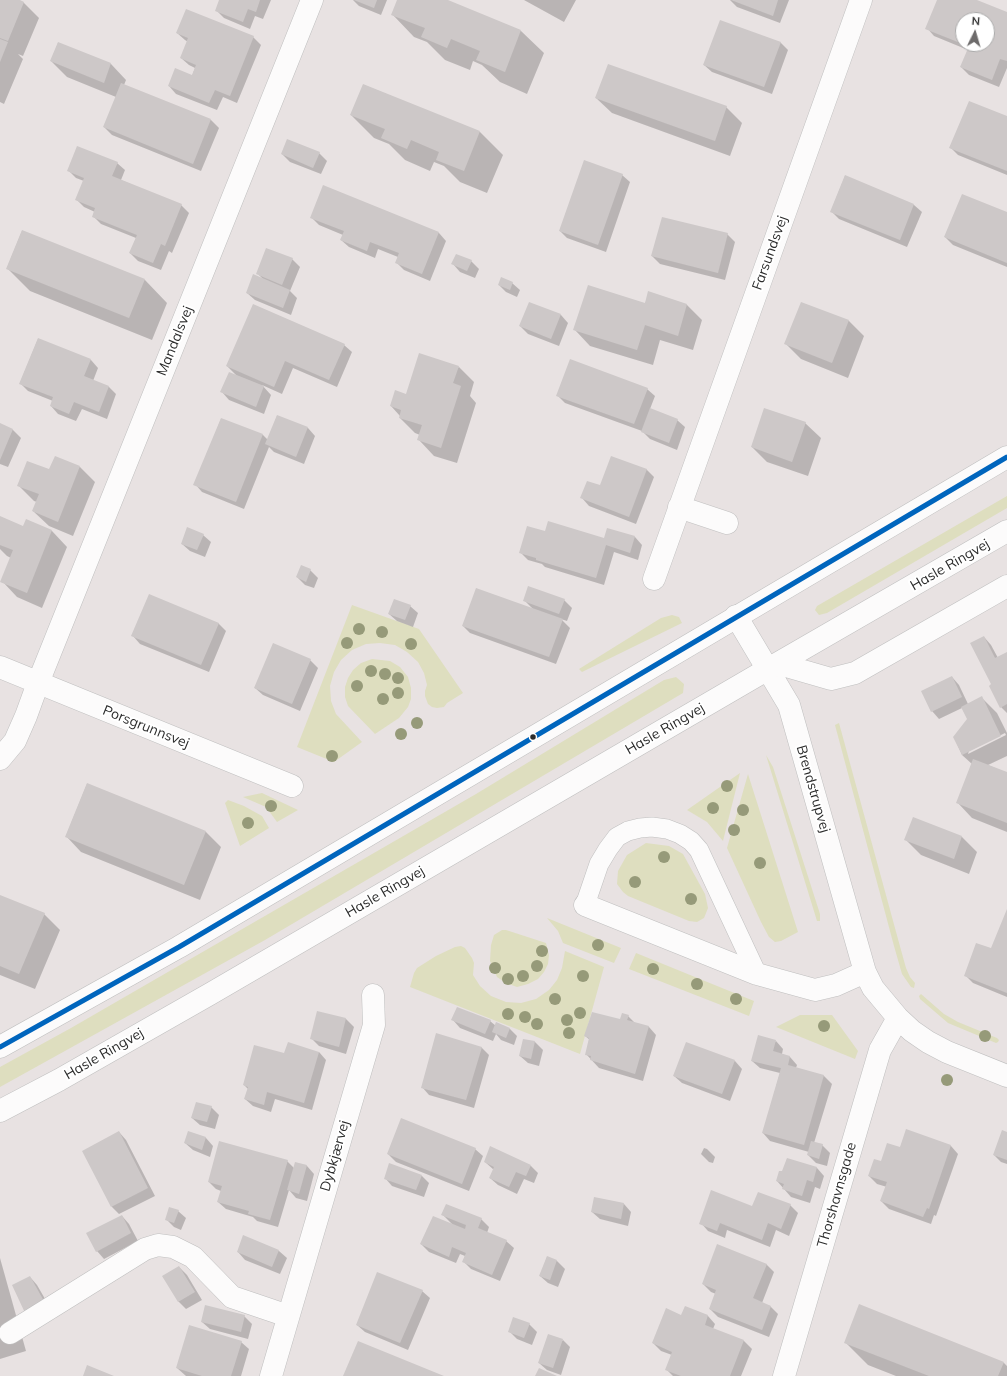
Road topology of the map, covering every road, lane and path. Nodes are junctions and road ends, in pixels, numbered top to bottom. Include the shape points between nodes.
1 (312, 0) edge
2 (861, 0) edge
3 (1007, 457) edge
4 (680, 507) junction
5 (727, 523) dead end
6 (1007, 531) edge
7 (654, 579) dead end
8 (1007, 586) edge
9 (736, 616) junction
10 (0, 667) edge
11 (768, 669) junction
12 (38, 683) junction
13 (0, 759) edge
14 (292, 786) dead end
15 (585, 905) joint
16 (865, 972) junction
17 (757, 974) junction
18 (373, 995) dead end
19 (898, 1018) junction
20 (0, 1047) edge
21 (1007, 1076) edge
22 (0, 1111) edge
23 (288, 1316) junction
24 (10, 1333) dead end
25 (271, 1376) edge
26 (784, 1376) edge

1 - 12 street, Mandalsvej
2 - 4 street, Farsundsvej
3 - 9 street
4 - 5 street
4 - 7 street, Farsundsvej
6 - 11 street, Hasle Ringvej
8 - 11 street, Hasle Ringvej via 855,673 831,679 786,666
9 - 11 street, Brendstrupvej
9 - 20 street via 186,943
10 - 12 street, Porsgrunnsvej
11 - 16 street, Brendstrupvej via 789,705
11 - 22 street, Hasle Ringvej via 210,994
12 - 13 street, Mandalsvej via 15,741
12 - 14 street, Porsgrunnsvej
15 - 17 street
15 - 17 lane via 599,864 617,837 628,831 652,827 680,834 699,850
16 - 17 street via 836,985 815,990
16 - 19 street, Brendstrupvej via 873,988
18 - 23 street, Dybkjærvej via 374,1025
19 - 21 street, Brendstrupvej via 928,1042
19 - 26 street, Thorshavnsgade via 880,1050
23 - 24 street via 232,1297 193,1257 174,1247 158,1245 145,1248
23 - 25 street, Dybkjærvej

